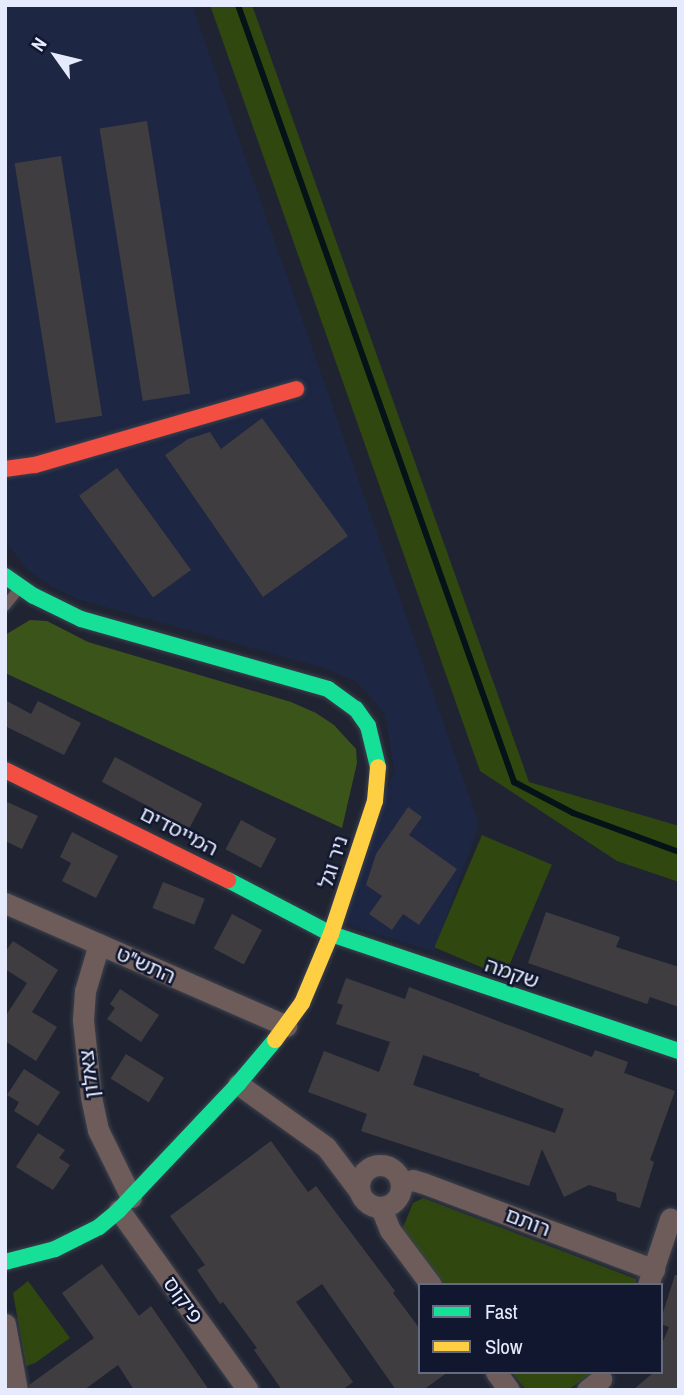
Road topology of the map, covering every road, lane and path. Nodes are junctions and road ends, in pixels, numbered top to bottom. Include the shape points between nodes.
1 (296, 389) dead end
2 (35, 466) junction
3 (5, 469) edge
4 (5, 486) edge
5 (5, 576) edge
6 (20, 587) junction
7 (5, 606) edge
8 (5, 770) edge
9 (5, 903) edge
10 (331, 934) junction
11 (99, 944) junction
12 (286, 1027) junction
13 (679, 1051) edge
14 (238, 1084) junction
15 (326, 1147) junction
16 (383, 1165) junction
17 (401, 1183) junction
18 (360, 1192) junction
19 (125, 1204) junction
20 (381, 1208) junction
21 (670, 1219) dead end
22 (5, 1262) edge
23 (651, 1277) edge
24 (430, 1283) edge
25 (5, 1324) edge
26 (497, 1374) edge
27 (17, 1390) edge
28 (248, 1390) edge
29 (509, 1390) edge

1 - 2 street
2 - 3 street
2 - 4 street
5 - 6 street, ניר וגל
6 - 7 lane
6 - 10 street, ניר וגל via 81,619 304,681 328,689 356,709 374,742 378,780
8 - 10 street, המייסדים via 158,843
9 - 11 street, התש"ט
10 - 12 street, ניר וגל via 302,1003
10 - 13 street, שקמה
11 - 12 street, התש"ט
11 - 19 street, צאלון via 85,991 83,1020 90,1097 97,1130
12 - 14 street, ניר וגל
14 - 15 street
14 - 19 street, ניר וגל
15 - 16 street
15 - 18 street
16 - 17 street via 395,1171
16 - 18 street via 364,1173
17 - 20 street via 399,1197
17 - 23 street, רותם via 424,1183
18 - 20 street via 368,1204
19 - 22 street, ניר וגל via 84,1237
19 - 28 street, פיקוס
20 - 24 street via 390,1230
21 - 23 street, רותם
25 - 27 street
26 - 29 street

